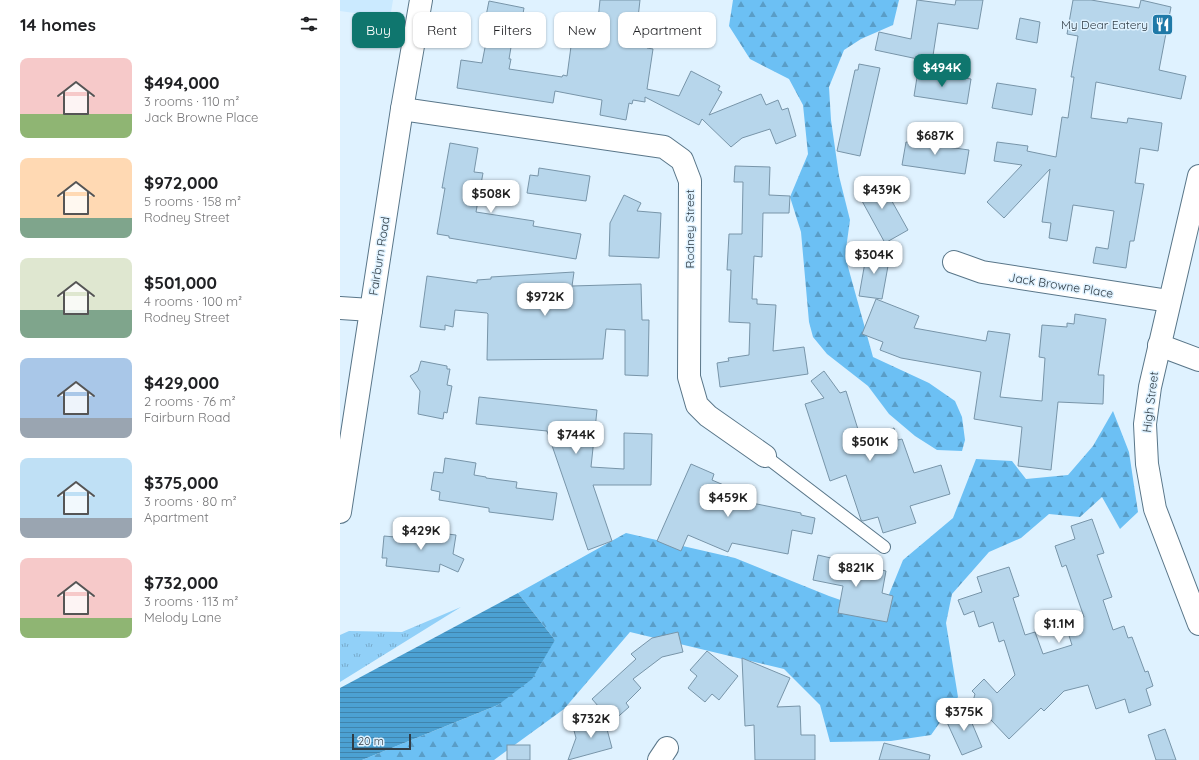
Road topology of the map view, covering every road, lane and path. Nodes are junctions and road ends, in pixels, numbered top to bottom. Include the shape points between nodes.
1 (421, 0) edge
2 (402, 109) junction
3 (1199, 176) edge
4 (1190, 244) edge
5 (954, 262) dead end
6 (1169, 301) junction
7 (340, 308) edge
8 (371, 310) junction
9 (1159, 344) junction
10 (1199, 360) edge
11 (765, 456) joint
12 (340, 512) edge
13 (884, 547) dead end
14 (1199, 624) edge

1 - 2 street, Fairburn Road
2 - 8 street, Fairburn Road
2 - 11 street, Rodney Street via 664,147 682,160 690,181 689,376 697,405 708,416
3 - 4 street, High Street
4 - 6 street, High Street
5 - 6 street, Jack Browne Place via 982,272
6 - 9 street, High Street
7 - 8 street
8 - 12 street, Fairburn Road
9 - 10 street
9 - 14 street, High Street via 1146,424 1147,464 1155,509
11 - 13 lane

